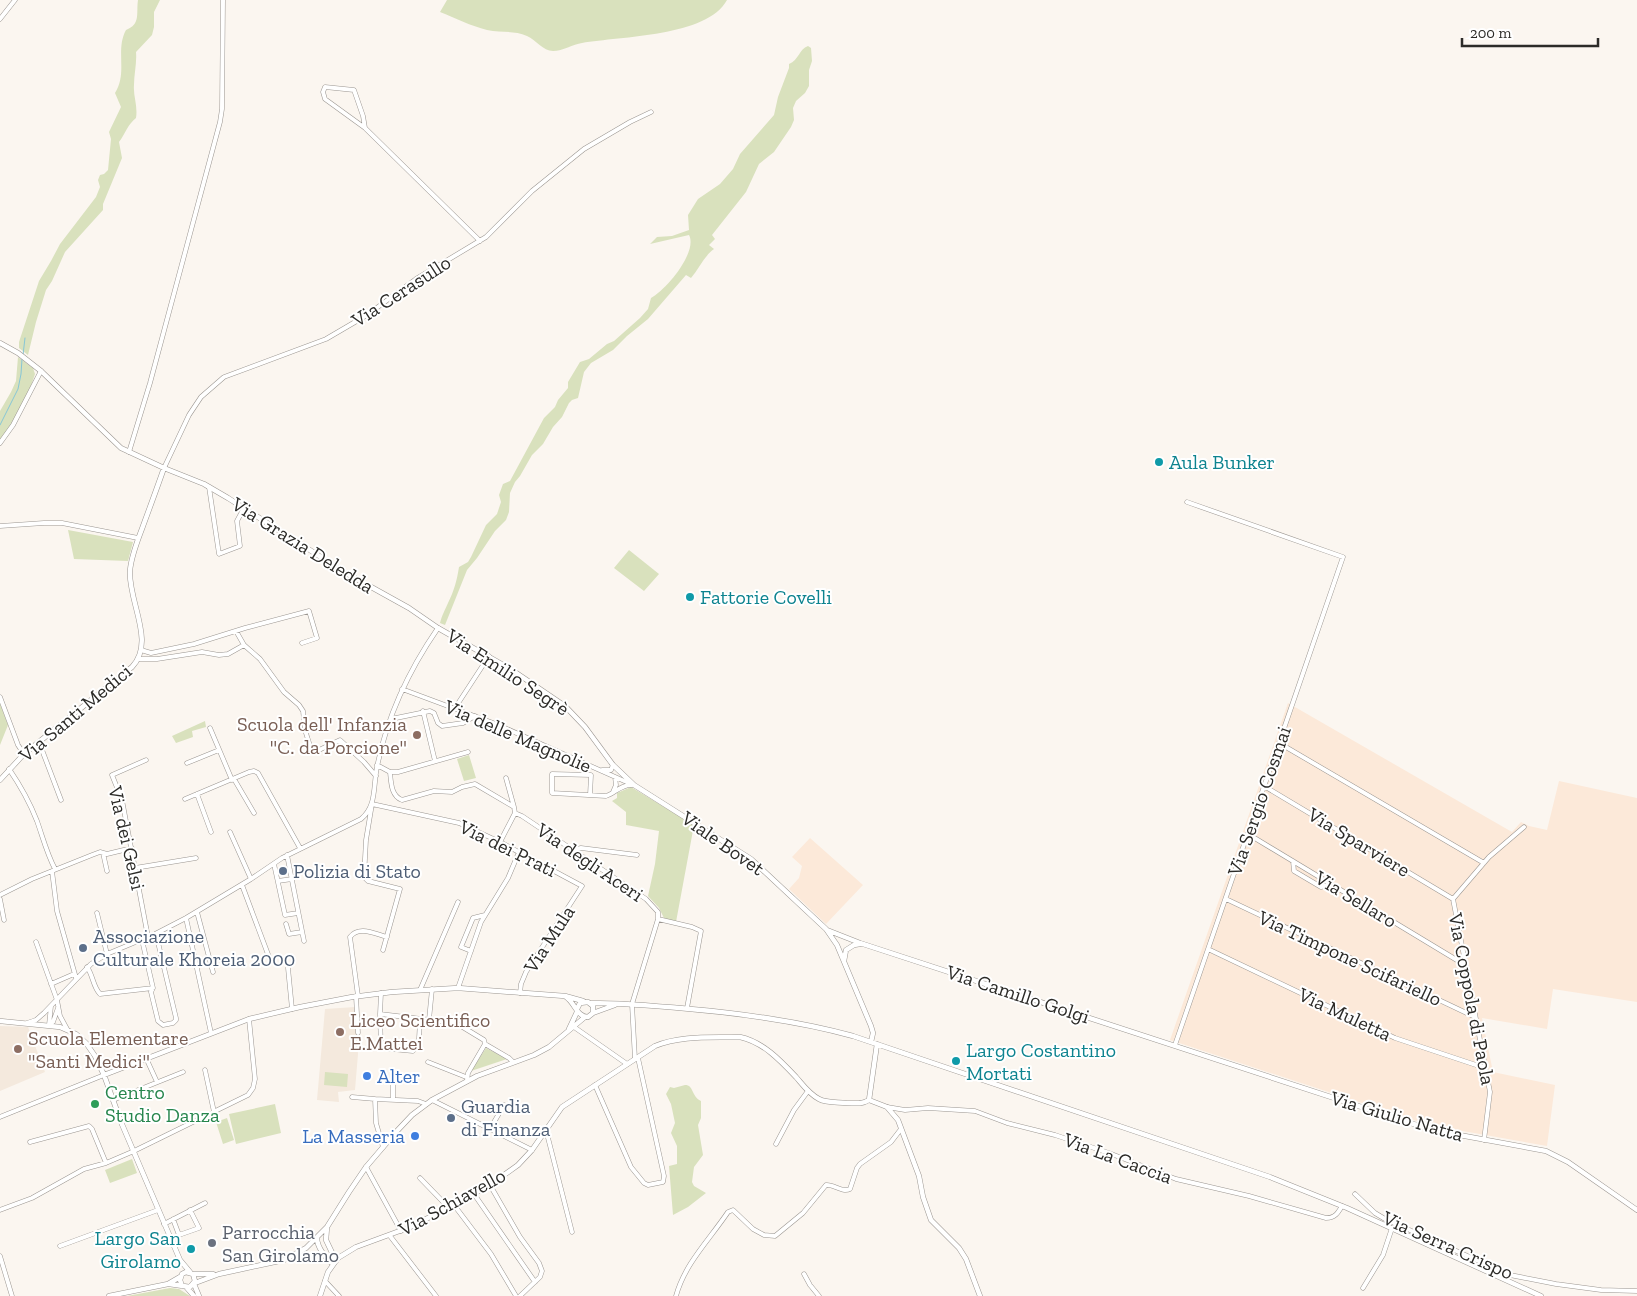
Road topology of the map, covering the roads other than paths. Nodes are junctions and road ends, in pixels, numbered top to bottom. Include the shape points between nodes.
1 (15, 0) edge
2 (223, 0) edge
3 (0, 19) edge
4 (652, 112) dead end
5 (366, 128) junction
6 (480, 241) junction
7 (0, 342) edge
8 (41, 371) junction
9 (0, 443) edge
10 (129, 452) junction
11 (164, 468) junction
12 (209, 487) junction
13 (1187, 502) dead end
14 (244, 508) junction
15 (0, 526) edge
16 (138, 538) junction
17 (438, 628) junction
18 (236, 632) junction
19 (302, 643) dead end
20 (244, 645) junction
21 (142, 650) junction
22 (150, 653) junction
23 (490, 656) junction
24 (138, 659) junction
25 (144, 660) junction
26 (402, 689) junction
27 (0, 697) edge
28 (455, 708) junction
29 (423, 711) junction
30 (476, 716) junction
31 (388, 725) junction
32 (210, 728) dead end
33 (38, 742) junction
34 (1279, 743) junction
35 (219, 750) junction
36 (468, 752) dead end
37 (24, 754) junction
38 (146, 760) dead end
39 (435, 761) junction
40 (187, 763) dead end
41 (377, 765) junction
42 (613, 765) junction
43 (9, 769) junction
44 (598, 770) junction
45 (390, 772) junction
46 (376, 776) junction
47 (615, 777) junction
48 (1, 778) edge
49 (506, 778) dead end
50 (233, 780) junction
51 (634, 785) junction
52 (1264, 786) junction
53 (196, 794) junction
54 (612, 794) junction
55 (590, 795) junction
56 (185, 799) dead end
57 (61, 800) dead end
58 (372, 804) junction
59 (514, 807) junction
60 (254, 813) dead end
61 (515, 813) junction
62 (1524, 827) dead end
63 (211, 832) dead end
64 (230, 832) dead end
65 (1248, 834) junction
66 (500, 842) junction
67 (132, 848) junction
68 (300, 848) junction
69 (573, 850) junction
70 (519, 852) junction
71 (103, 853) junction
72 (288, 855) junction
73 (637, 855) dead end
74 (196, 858) dead end
75 (1293, 861) junction
76 (1484, 863) junction
77 (274, 864) junction
78 (135, 868) junction
79 (54, 870) junction
80 (108, 871) dead end
81 (292, 878) junction
82 (251, 879) junction
83 (278, 881) junction
84 (1331, 884) junction
85 (242, 885) junction
86 (582, 886) joint
87 (0, 895) edge
88 (0, 899) edge
89 (1226, 899) junction
90 (1453, 899) junction
91 (458, 902) dead end
92 (197, 912) junction
93 (97, 913) dead end
94 (298, 913) junction
95 (485, 915) junction
96 (186, 918) junction
97 (658, 919) junction
98 (4, 920) dead end
99 (286, 924) dead end
100 (826, 929) junction
101 (302, 932) junction
102 (156, 934) junction
103 (387, 937) junction
104 (148, 938) junction
105 (142, 940) junction
106 (304, 941) dead end
107 (36, 942) dead end
108 (860, 943) junction
109 (383, 950) dead end
110 (1208, 950) junction
111 (471, 951) junction
112 (107, 954) junction
113 (269, 957) dead end
114 (844, 963) junction
115 (1465, 965) junction
116 (87, 967) junction
117 (288, 968) dead end
118 (213, 972) dead end
119 (75, 976) junction
120 (51, 984) junction
121 (153, 988) junction
122 (458, 988) junction
123 (432, 989) junction
124 (420, 990) junction
125 (381, 993) junction
126 (520, 993) junction
127 (357, 996) junction
128 (565, 996) junction
129 (57, 1000) junction
130 (583, 1001) junction
131 (590, 1003) junction
132 (617, 1004) junction
133 (632, 1004) junction
134 (51, 1006) junction
135 (58, 1008) junction
136 (292, 1008) junction
137 (686, 1008) junction
138 (577, 1011) junction
139 (593, 1013) junction
140 (380, 1014) junction
141 (585, 1017) junction
142 (1475, 1017) junction
143 (248, 1019) junction
144 (420, 1020) junction
145 (429, 1020) junction
146 (0, 1021) edge
147 (25, 1023) junction
148 (49, 1026) junction
149 (574, 1027) junction
150 (67, 1029) junction
151 (568, 1031) junction
152 (358, 1032) dead end
153 (211, 1033) junction
154 (871, 1042) junction
155 (485, 1044) junction
156 (877, 1044) junction
157 (1175, 1045) junction
158 (146, 1058) junction
159 (636, 1059) junction
160 (428, 1062) dead end
161 (513, 1062) junction
162 (628, 1064) junction
163 (1485, 1068) junction
164 (205, 1070) dead end
165 (183, 1072) dead end
166 (393, 1074) dead end
167 (104, 1075) junction
168 (466, 1079) junction
169 (157, 1082) junction
170 (595, 1085) junction
171 (808, 1091) junction
172 (352, 1097) dead end
173 (375, 1099) junction
174 (393, 1099) junction
175 (113, 1100) junction
176 (432, 1100) junction
177 (869, 1100) junction
178 (426, 1104) junction
179 (504, 1105) dead end
180 (887, 1107) junction
181 (214, 1112) junction
182 (0, 1117) edge
183 (490, 1128) junction
184 (901, 1129) junction
185 (546, 1130) junction
186 (1484, 1140) junction
187 (30, 1142) dead end
188 (776, 1144) dead end
189 (383, 1147) junction
190 (532, 1150) junction
191 (134, 1151) junction
192 (106, 1163) junction
193 (366, 1168) junction
194 (420, 1178) dead end
195 (490, 1185) junction
196 (474, 1194) junction
197 (1355, 1194) dead end
198 (205, 1203) dead end
199 (452, 1206) junction
200 (1342, 1206) junction
201 (0, 1210) edge
202 (158, 1210) junction
203 (190, 1210) junction
204 (1637, 1210) edge
205 (173, 1219) junction
206 (164, 1224) junction
207 (327, 1227) junction
208 (1392, 1228) junction
209 (402, 1231) junction
210 (572, 1232) dead end
211 (390, 1236) junction
212 (318, 1237) junction
213 (326, 1240) junction
214 (60, 1246) dead end
215 (306, 1248) junction
216 (321, 1250) junction
217 (333, 1254) junction
218 (345, 1254) junction
219 (0, 1256) edge
220 (180, 1260) junction
221 (328, 1260) junction
222 (335, 1262) junction
223 (328, 1272) junction
224 (191, 1273) junction
225 (219, 1274) junction
226 (804, 1274) dead end
227 (181, 1276) junction
228 (325, 1281) junction
229 (535, 1282) junction
230 (168, 1284) junction
231 (195, 1284) junction
232 (185, 1287) junction
233 (1363, 1288) dead end
234 (1637, 1291) edge
235 (12, 1296) edge
236 (109, 1296) edge
237 (194, 1296) edge
238 (199, 1296) edge
239 (320, 1296) edge
240 (339, 1296) edge
241 (436, 1296) edge
242 (518, 1296) edge
243 (676, 1296) edge
244 (819, 1296) edge
245 (980, 1296) edge
246 (1541, 1296) edge

1 - 3 street
2 - 10 street via 220,122
4 - 6 street, Via Cerasullo via 584,149
5 - 5 street via 354,90 323,89 326,99
5 - 6 street
6 - 11 street, Via Cerasullo via 326,339 224,377 202,397 189,415
7 - 8 street, Via Grazia Deledda
8 - 9 street
8 - 10 street, Via Grazia Deledda via 114,442
10 - 11 street, Via Grazia Deledda
11 - 12 street, Via Grazia Deledda
11 - 16 street, Via Santi Medici
12 - 14 street, Via Grazia Deledda
12 - 14 street via 219,554 240,546 237,521
13 - 34 street, Via Sergio Cosmai via 1343,557
14 - 17 street, Via Grazia Deledda
15 - 16 street via 44,522
16 - 21 street, Via Santi Medici via 130,571
17 - 23 street, Via Emilio Segrè
17 - 26 street
18 - 19 street via 309,611 317,638
18 - 20 street
18 - 22 street
20 - 25 street via 228,654 202,652
20 - 46 street via 299,705 313,751 340,740
21 - 22 street
21 - 24 street, Via Santi Medici
22 - 25 street
23 - 28 street
23 - 42 street, Via Emilio Segrè via 570,711
24 - 25 street
24 - 33 street, Via Santi Medici
26 - 28 street, Via delle Magnolie
26 - 31 street
27 - 37 street
28 - 30 street, Via delle Magnolie
29 - 30 street via 434,713 442,726 463,723
29 - 31 street via 396,718
29 - 39 street
30 - 44 street, Via delle Magnolie
31 - 41 street
32 - 35 street
33 - 37 street, Via Santi Medici
33 - 57 street
34 - 52 street, Via Sergio Cosmai
34 - 76 street
35 - 40 street
35 - 50 street
36 - 39 street
37 - 43 street, Via Santi Medici
38 - 67 street, Via dei Gelsi via 112,775 122,800
39 - 45 street
41 - 45 street
41 - 46 street
42 - 44 street via 611,770
42 - 51 street, Viale Bovet
43 - 48 street, Via Santi Medici
43 - 79 street via 30,805
44 - 47 street, Via delle Magnolie
45 - 59 street via 394,795 402,800 434,791 452,792 475,784
46 - 58 street
47 - 51 street, Via delle Magnolie
47 - 54 street
49 - 59 street
50 - 53 street
50 - 60 street
50 - 68 street via 249,772 258,773
51 - 54 street via 629,784
51 - 100 street, Viale Bovet via 751,859
52 - 65 street, Via Sergio Cosmai
52 - 90 street, Via Sparviere
53 - 56 street
53 - 63 street
54 - 55 street
55 - 55 street via 552,793 552,774 591,775
58 - 66 street, Via dei Prati via 460,822
58 - 68 street via 361,820
58 - 103 street via 364,877 368,881 400,889
59 - 61 street
61 - 66 street, Via degli Aceri
61 - 69 street, Via degli Aceri
62 - 76 street, Via Coppola di Paola
64 - 82 street
65 - 75 street, Via Sellaro
65 - 89 street, Via Sergio Cosmai
66 - 70 street, Via dei Prati
67 - 71 street
67 - 78 street, Via dei Gelsi
68 - 72 street
69 - 73 street via 581,848
69 - 97 street, Via degli Aceri via 646,899 658,912
70 - 86 street, Via dei Prati
70 - 95 street via 508,878
71 - 79 street
71 - 80 street
72 - 77 street
72 - 81 street
74 - 78 street
75 - 84 street, Via Sellaro
75 - 84 street via 1294,872 1321,887
76 - 90 street, Via Coppola di Paola
77 - 82 street
77 - 83 street
78 - 104 street, Via dei Gelsi
79 - 87 street
79 - 119 street via 57,911
81 - 83 street
81 - 94 street
82 - 85 street
83 - 94 street via 285,915
84 - 115 street, Via Sellaro
85 - 92 street
85 - 113 street
86 - 126 street, Via Mula via 526,972
88 - 98 street
89 - 110 street, Via Sergio Cosmai
89 - 142 street, Via Timpone Scifariello
90 - 115 street, Via Coppola di Paola
91 - 124 street
92 - 96 street
92 - 118 street
93 - 112 street
94 - 101 street
95 - 111 street
95 - 111 street via 473,918 461,947
96 - 102 street
96 - 153 street
97 - 133 street, Via degli Aceri
97 - 137 street via 701,931
99 - 101 street via 288,934
100 - 108 street, Via Camillo Golgi
100 - 114 street
101 - 106 street
102 - 104 street
102 - 121 street via 176,1018 174,1022 163,1025 158,1021 151,992
103 - 109 street
103 - 127 street via 364,930 350,937
104 - 105 street
105 - 112 street
105 - 121 street
107 - 120 street
108 - 114 street via 846,950
108 - 157 street, Via Camillo Golgi
110 - 157 street, Via Sergio Cosmai
110 - 163 street, Via Muletta via 1395,1038
111 - 122 street
112 - 116 street
114 - 154 street via 872,1026
115 - 142 street, Via Coppola di Paola
116 - 119 street
116 - 121 street via 100,994
117 - 136 street
119 - 120 street
119 - 129 street
120 - 129 street
122 - 123 street
122 - 126 street
123 - 124 street
123 - 145 street
124 - 125 street
125 - 127 street
125 - 140 street
126 - 128 street
127 - 136 street
127 - 152 street
128 - 130 street
128 - 138 street
129 - 134 street
129 - 135 street
130 - 131 street
130 - 138 street via 578,1004
131 - 132 street
131 - 139 street
132 - 133 street
132 - 139 street
133 - 137 street
133 - 159 street
134 - 147 street via 36,1020
134 - 148 street
135 - 148 street
135 - 150 street
136 - 143 street
137 - 154 street via 782,1019
138 - 141 street
138 - 151 street
139 - 141 street
140 - 144 street
140 - 144 street via 381,1048 413,1051 419,1039
141 - 149 street
142 - 163 street, Via Coppola di Paola
143 - 153 street
143 - 181 street via 255,1079 253,1088 248,1096
144 - 145 street
145 - 155 street via 456,1023 484,1040
146 - 147 street
147 - 148 street
148 - 150 street
149 - 151 street
149 - 162 street
150 - 167 street via 86,1043
151 - 161 street via 549,1047
153 - 158 street
154 - 156 street
155 - 161 street
155 - 168 street
156 - 177 street
156 - 200 street via 1270,1177
157 - 186 street, Via Giulio Natta via 1432,1130
158 - 167 street
158 - 169 street
159 - 162 street, Via Schiavello
159 - 170 street via 663,1182 648,1185 631,1167
159 - 171 street, Via Schiavello via 655,1046 676,1039 740,1037 758,1043 786,1066
160 - 168 street
161 - 168 street
162 - 170 street, Via Schiavello
163 - 186 street, Via Coppola di Paola via 1490,1092
164 - 181 street
165 - 169 street
166 - 174 street
167 - 175 street
167 - 182 street
168 - 176 street
169 - 175 street
170 - 185 street, Via Schiavello via 562,1108
171 - 177 street, Via Schiavello via 829,1102 859,1104
171 - 188 street
172 - 173 street
173 - 174 street
173 - 189 street via 376,1123
174 - 178 street
175 - 191 street
176 - 178 street
176 - 183 street
177 - 180 street
178 - 189 street
179 - 183 street
180 - 184 street
180 - 200 street, Via La Caccia via 975,1112 1109,1153 1176,1180 1326,1218 1332,1218
181 - 191 street
183 - 190 street
184 - 243 street via 891,1142 860,1164 850,1189 826,1186 803,1213 775,1236 759,1233 733,1210 728,1212 698,1252
184 - 245 street via 931,1220 966,1259
185 - 190 street, Via Schiavello
185 - 210 street
186 - 204 street, Via Giulio Natta via 1536,1148 1556,1155
187 - 192 street via 88,1126
189 - 193 street
190 - 195 street, Via Schiavello via 518,1165
191 - 192 street
191 - 202 street
192 - 201 street via 84,1169 20,1204
193 - 207 street
193 - 209 street
194 - 199 street
195 - 196 street, Via Schiavello
195 - 229 street via 539,1263 542,1274
196 - 199 street, Via Schiavello
196 - 229 street
197 - 234 street, Via Serra Crispo via 1385,1219 1510,1275 1592,1289
198 - 203 street
199 - 209 street, Via Schiavello
199 - 242 street via 491,1254
200 - 208 street
202 - 206 street
202 - 214 street
203 - 205 street
203 - 205 street via 199,1228 179,1235
205 - 206 street
206 - 220 street
207 - 212 street
207 - 213 street
208 - 233 street via 1383,1255
208 - 246 street
209 - 211 street, Via Schiavello
211 - 218 street, Via Schiavello
211 - 241 street
212 - 213 street
212 - 215 street
212 - 216 street
213 - 217 street
215 - 216 street
215 - 225 street via 284,1260
216 - 221 street
217 - 218 street
217 - 222 street
218 - 222 street, Via Schiavello
219 - 235 street
220 - 224 street
220 - 227 street
221 - 222 street
221 - 223 street
222 - 223 street, Via Schiavello
223 - 228 street, Via Schiavello
224 - 225 street
224 - 227 street via 185,1272
224 - 231 street
225 - 231 street
226 - 244 street
227 - 230 street
227 - 232 street via 180,1282
228 - 239 street, Via Schiavello
228 - 240 street
229 - 242 street
230 - 232 street
230 - 236 street
231 - 232 street
231 - 238 street
232 - 237 street

